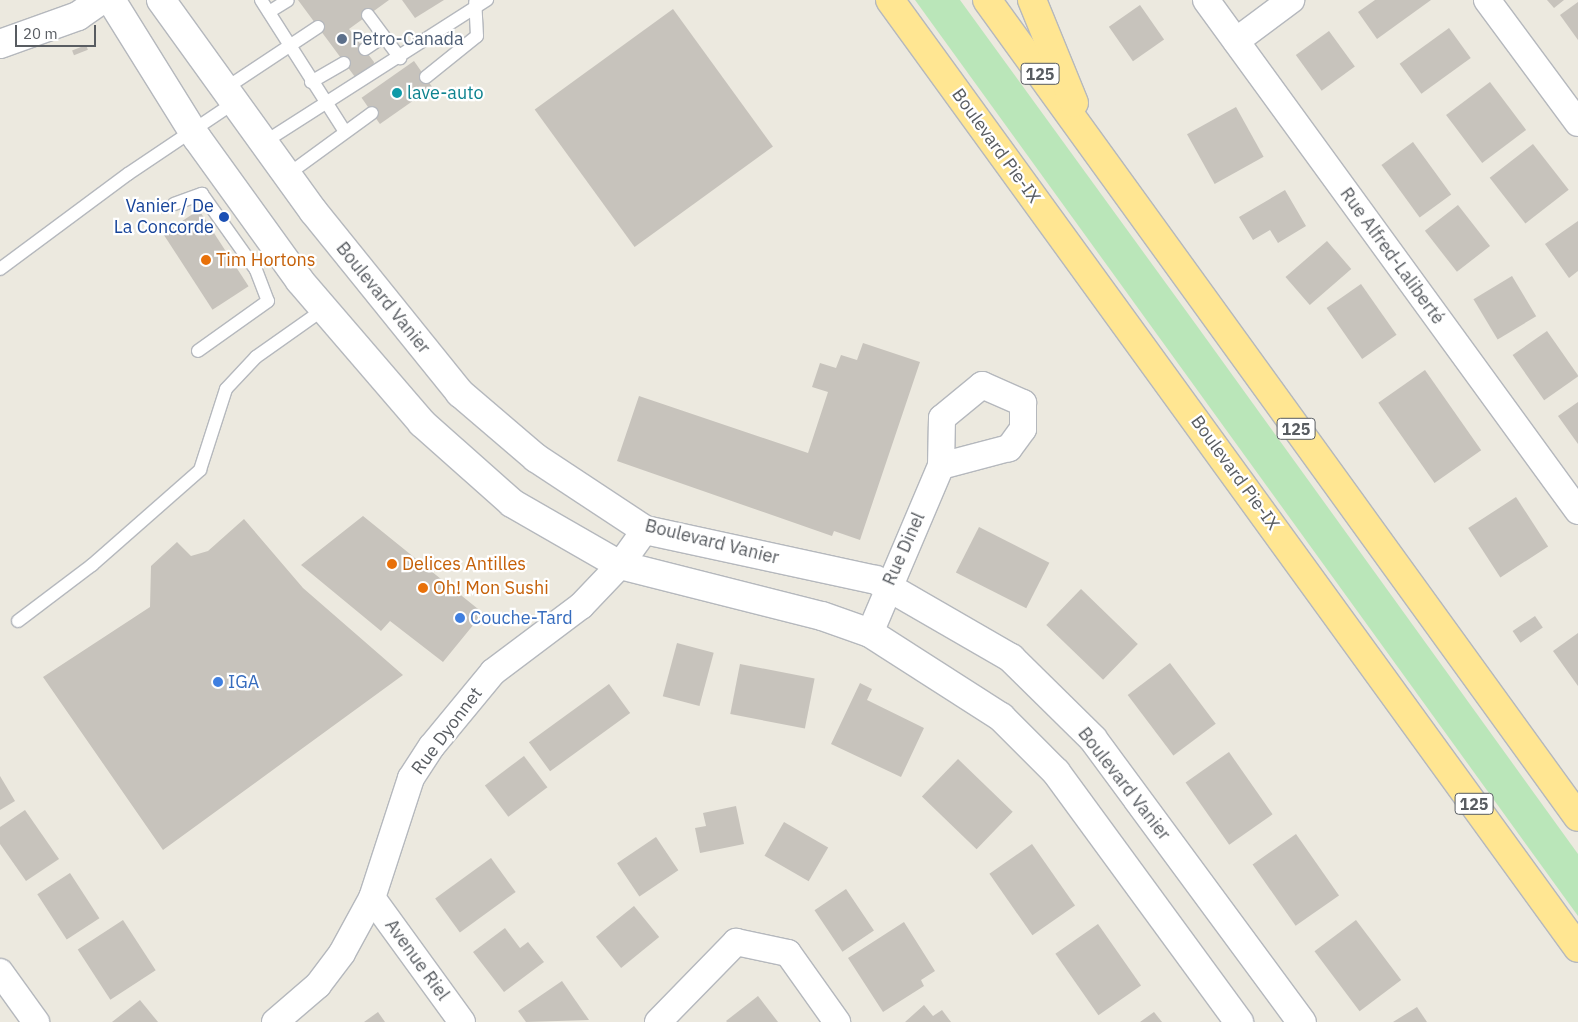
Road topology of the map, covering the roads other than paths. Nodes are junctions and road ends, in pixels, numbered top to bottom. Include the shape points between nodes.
1 (101, 0) edge
2 (111, 0) edge
3 (162, 0) edge
4 (261, 0) edge
5 (288, 0) edge
6 (487, 0) edge
7 (868, 0) edge
8 (890, 0) edge
9 (987, 0) edge
10 (1032, 0) edge
11 (1206, 0) edge
12 (1291, 0) edge
13 (1487, 0) edge
14 (475, 4) edge
15 (268, 12) junction
16 (368, 15) dead end
17 (318, 27) dead end
18 (383, 37) junction
19 (918, 38) junction
20 (1236, 41) junction
21 (0, 44) edge
22 (289, 46) junction
23 (364, 50) dead end
24 (400, 58) junction
25 (344, 63) dead end
26 (426, 77) dead end
27 (311, 82) junction
28 (228, 97) junction
29 (325, 103) junction
30 (372, 113) dead end
31 (1578, 123) edge
32 (192, 131) junction
33 (345, 132) junction
34 (263, 143) junction
35 (1093, 148) junction
36 (287, 175) junction
37 (174, 204) dead end
38 (0, 269) edge
39 (324, 309) junction
40 (198, 351) dead end
41 (941, 466) dead end
42 (1578, 511) edge
43 (645, 530) junction
44 (620, 565) junction
45 (888, 585) junction
46 (18, 621) dead end
47 (870, 633) junction
48 (1578, 817) edge
49 (372, 898) junction
50 (1578, 948) edge
51 (0, 972) edge
52 (36, 1022) edge
53 (275, 1022) edge
54 (462, 1022) edge
55 (658, 1022) edge
56 (837, 1022) edge
57 (1239, 1022) edge
58 (1302, 1022) edge

1 - 21 street via 78,16
2 - 32 street
3 - 28 street, Boulevard Vanier
4 - 15 lane
5 - 15 lane
6 - 14 lane
7 - 19 highway
8 - 19 highway, Boulevard Pie-IX / 125
9 - 35 highway, 125
10 - 35 highway
11 - 20 street, Rue Alfred-Laliberté
12 - 20 street
13 - 31 street
14 - 24 lane
14 - 26 lane via 476,36
15 - 22 lane
16 - 18 lane
17 - 22 lane
18 - 23 lane
18 - 24 lane
19 - 50 highway, Boulevard Pie-IX / 125
20 - 42 street, Rue Alfred-Laliberté
22 - 27 lane
22 - 28 lane
24 - 29 lane
25 - 27 lane
27 - 29 lane
28 - 32 lane
28 - 34 street, Boulevard Vanier
29 - 33 lane
29 - 34 lane
30 - 33 lane
32 - 38 lane
32 - 39 street
33 - 36 lane
34 - 36 street, Boulevard Vanier
35 - 48 highway, 125
36 - 43 street, Boulevard Vanier via 460,393 536,458
37 - 40 lane via 202,194 256,270 268,301
39 - 44 street via 422,423 512,503
39 - 46 lane via 256,357 226,389 200,470 92,565
41 - 45 street, Rue Dinel
43 - 44 street, Rue Dyonnet
43 - 45 street, Boulevard Vanier
44 - 47 street via 822,616
44 - 49 street, Rue Dyonnet via 582,606 493,672 432,746 411,778
45 - 47 street, Rue Dinel
45 - 58 street, Boulevard Vanier via 1011,658 1093,739
47 - 57 street via 1001,717 1056,772
49 - 53 street, Rue Dyonnet via 342,952 323,978
49 - 54 street, Avenue Riel
51 - 52 street
55 - 56 street via 736,942 788,953

